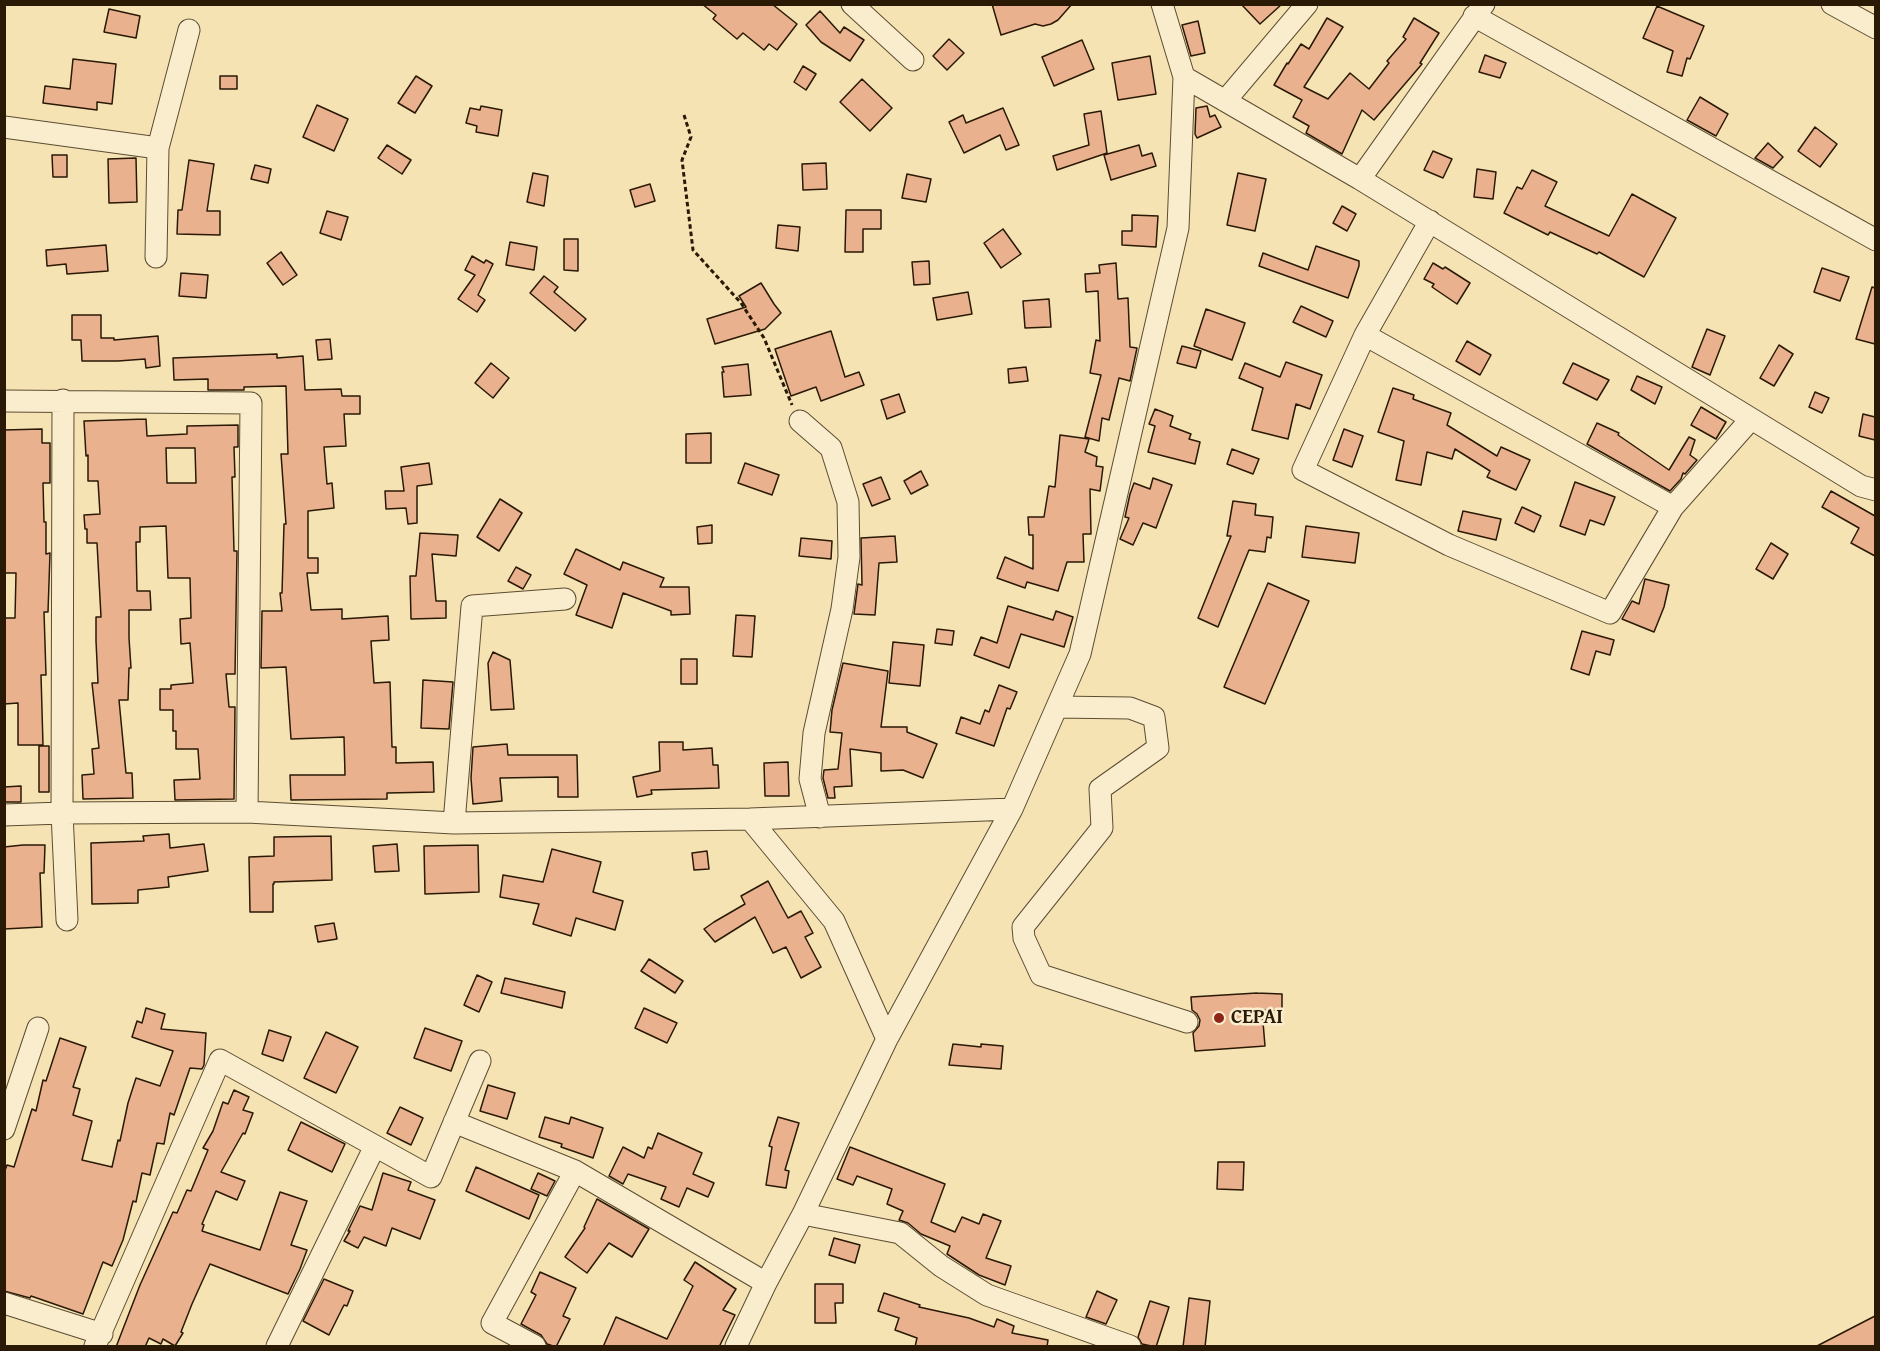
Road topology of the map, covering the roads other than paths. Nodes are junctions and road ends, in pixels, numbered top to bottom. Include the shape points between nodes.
1 (852, 4) edge
2 (1162, 4) edge
3 (1307, 4) edge
4 (1832, 4) edge
5 (1479, 10) edge
6 (1875, 28) edge
7 (189, 30) dead end
8 (913, 60) dead end
9 (1184, 77) junction
10 (1225, 101) junction
11 (4, 127) edge
12 (158, 148) junction
13 (1360, 179) junction
14 (1430, 221) junction
15 (1875, 240) edge
16 (156, 257) dead end
17 (1365, 335) junction
18 (63, 400) junction
19 (4, 401) edge
20 (1751, 418) junction
21 (800, 421) road end
22 (1875, 490) edge
23 (1673, 507) junction
24 (565, 599) dead end
25 (1057, 707) junction
26 (1012, 808) junction
27 (247, 812) junction
28 (62, 813) junction
29 (4, 815) edge
30 (820, 816) junction
31 (750, 819) junction
32 (454, 823) junction
33 (67, 920) dead end
34 (1187, 1022) dead end
35 (38, 1028) dead end
36 (887, 1040) junction
37 (480, 1061) dead end
38 (454, 1122) junction
39 (4, 1129) edge
40 (375, 1146) junction
41 (575, 1171) junction
42 (803, 1214) junction
43 (766, 1283) junction
44 (4, 1303) edge
45 (99, 1340) edge
46 (277, 1347) edge
47 (535, 1347) edge
48 (736, 1347) edge
49 (1130, 1347) edge

1 - 8 street
2 - 9 street
3 - 10 street
4 - 6 street
5 - 13 street
5 - 15 street
7 - 12 street
9 - 10 street
9 - 25 street via 1178,228 1080,654
10 - 13 street
11 - 12 street
12 - 16 street
13 - 14 street
14 - 17 street
14 - 20 street
17 - 23 street
17 - 23 street via 1303,470 1449,545 1610,613
18 - 19 street
18 - 27 street via 251,404
18 - 28 street
20 - 22 street via 1861,486
20 - 23 street
21 - 30 street via 831,448 848,502 849,557 842,609 814,733 810,779
24 - 32 street via 472,606
25 - 26 street
25 - 34 street via 1130,708 1154,717 1158,748 1100,789 1102,828 1023,927 1024,938 1041,975
26 - 30 street
26 - 36 street
27 - 28 street
27 - 32 street
28 - 29 street
28 - 33 street
30 - 31 street
31 - 32 street
31 - 36 street via 834,921
35 - 39 street
36 - 42 street
37 - 38 street
38 - 40 street via 431,1177
38 - 41 street
40 - 45 street via 220,1060
40 - 46 street
41 - 43 street
41 - 47 street via 492,1323
42 - 43 street
42 - 49 street via 900,1233 941,1266 987,1295
43 - 48 street
44 - 45 street

